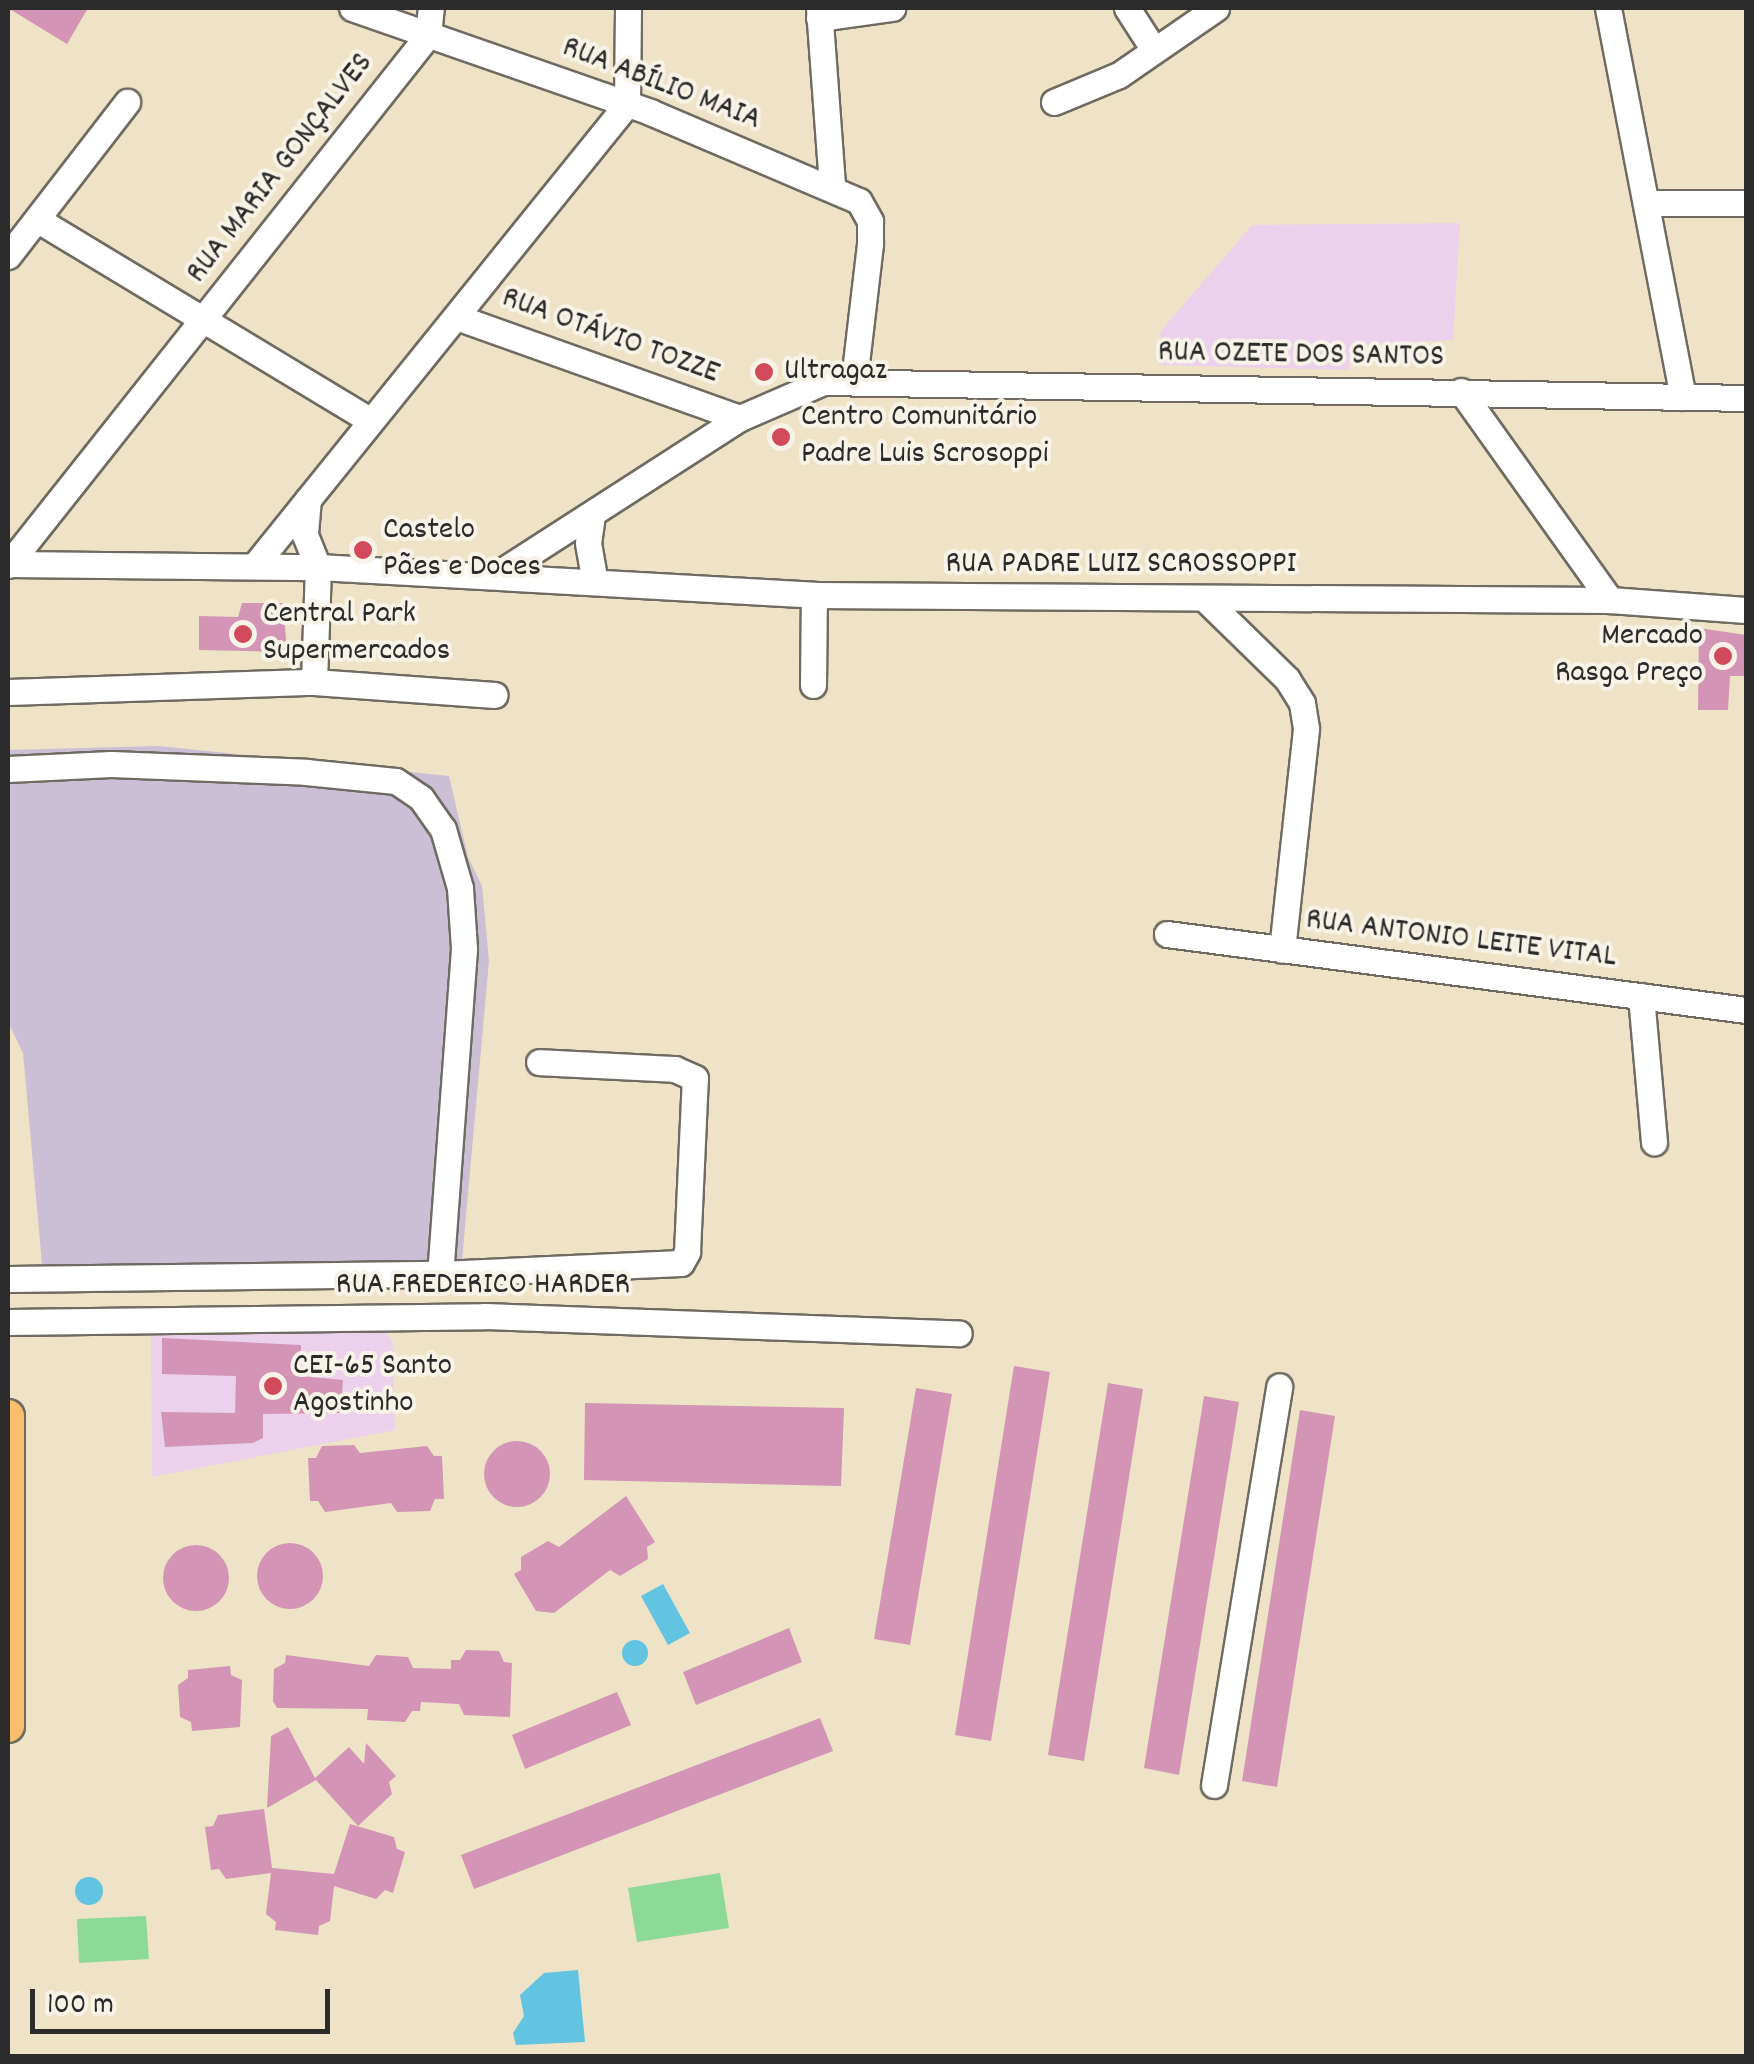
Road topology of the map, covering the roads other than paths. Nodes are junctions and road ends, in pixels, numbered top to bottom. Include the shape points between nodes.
1 (352, 8) edge
2 (431, 8) edge
3 (628, 8) edge
4 (892, 8) edge
5 (1127, 8) edge
6 (1216, 8) edge
7 (1608, 8) edge
8 (819, 12) edge
9 (428, 35) junction
10 (1154, 50) junction
11 (127, 102) dead end
12 (1054, 102) dead end
13 (627, 104) junction
14 (832, 186) junction
15 (1647, 203) junction
16 (1746, 203) edge
17 (38, 220) junction
18 (8, 256) edge
19 (459, 318) junction
20 (204, 319) junction
21 (854, 380) junction
22 (1461, 391) junction
23 (1683, 396) junction
24 (1746, 398) edge
25 (740, 418) junction
26 (370, 420) junction
27 (309, 494) junction
28 (592, 515) junction
29 (43, 516) junction
30 (8, 564) edge
31 (79, 564) junction
32 (255, 565) junction
33 (318, 567) junction
34 (496, 575) junction
35 (595, 581) junction
36 (814, 595) junction
37 (1205, 599) junction
38 (1610, 600) junction
39 (1746, 610) edge
40 (314, 682) junction
41 (812, 685) dead end
42 (8, 692) edge
43 (495, 695) dead end
44 (8, 769) edge
45 (1168, 934) dead end
46 (1282, 950) junction
47 (1642, 996) junction
48 (1746, 1010) edge
49 (539, 1062) dead end
50 (1654, 1142) dead end
51 (440, 1274) junction
52 (8, 1279) edge
53 (8, 1322) edge
54 (958, 1332) dead end
55 (1279, 1386) dead end
56 (8, 1416) edge
57 (8, 1726) edge
58 (1214, 1785) dead end

1 - 9 street, RUA ABÍLIO MAIA
2 - 9 street
3 - 13 street
4 - 8 street
5 - 10 street
6 - 10 street
7 - 15 street
8 - 14 street
9 - 13 street, RUA ABÍLIO MAIA
9 - 20 street, RUA MARIA GONÇALVES
10 - 12 street via 1120,74
11 - 17 street
13 - 14 street, RUA ABÍLIO MAIA
13 - 19 street
14 - 21 street, RUA ABÍLIO MAIA via 859,201 870,221
15 - 16 street
15 - 23 street
17 - 18 street
17 - 20 street
19 - 25 street, RUA OTÁVIO TOZZE
19 - 26 street
20 - 26 street
20 - 29 street, RUA MARIA GONÇALVES
21 - 22 street, RUA OZETE DOS SANTOS
21 - 25 street, RUA OZETE DOS SANTOS via 823,382
22 - 23 street, RUA OZETE DOS SANTOS
22 - 38 street
23 - 24 street, RUA OZETE DOS SANTOS
25 - 28 street, RUA OZETE DOS SANTOS
26 - 27 street
27 - 32 street
27 - 33 street via 305,535
28 - 34 street, RUA OZETE DOS SANTOS
28 - 35 street via 588,542
29 - 30 street, RUA MARIA GONÇALVES
29 - 31 street via 46,548
30 - 31 street, RUA PADRE LUIZ SCROSSOPPI
31 - 32 street, RUA PADRE LUIZ SCROSSOPPI
32 - 33 street, RUA PADRE LUIZ SCROSSOPPI
33 - 34 street, RUA PADRE LUIZ SCROSSOPPI
33 - 40 street
34 - 35 street, RUA PADRE LUIZ SCROSSOPPI
35 - 36 street, RUA PADRE LUIZ SCROSSOPPI
36 - 37 street, RUA PADRE LUIZ SCROSSOPPI
36 - 41 street
37 - 38 street, RUA PADRE LUIZ SCROSSOPPI
37 - 46 street via 1302,702 1306,729
38 - 39 street, RUA PADRE LUIZ SCROSSOPPI
40 - 42 street
40 - 43 street
44 - 51 street via 111,764 306,772 396,782 421,798 444,829 460,888 464,949
45 - 46 street, RUA ANTONIO LEITE VITAL
46 - 47 street, RUA ANTONIO LEITE VITAL
47 - 48 street, RUA ANTONIO LEITE VITAL
47 - 50 street
49 - 51 street via 675,1069 694,1078 687,1252 672,1267
51 - 52 street
53 - 54 street, RUA FREDERICO HARDER via 485,1316
55 - 58 street
56 - 57 main road

